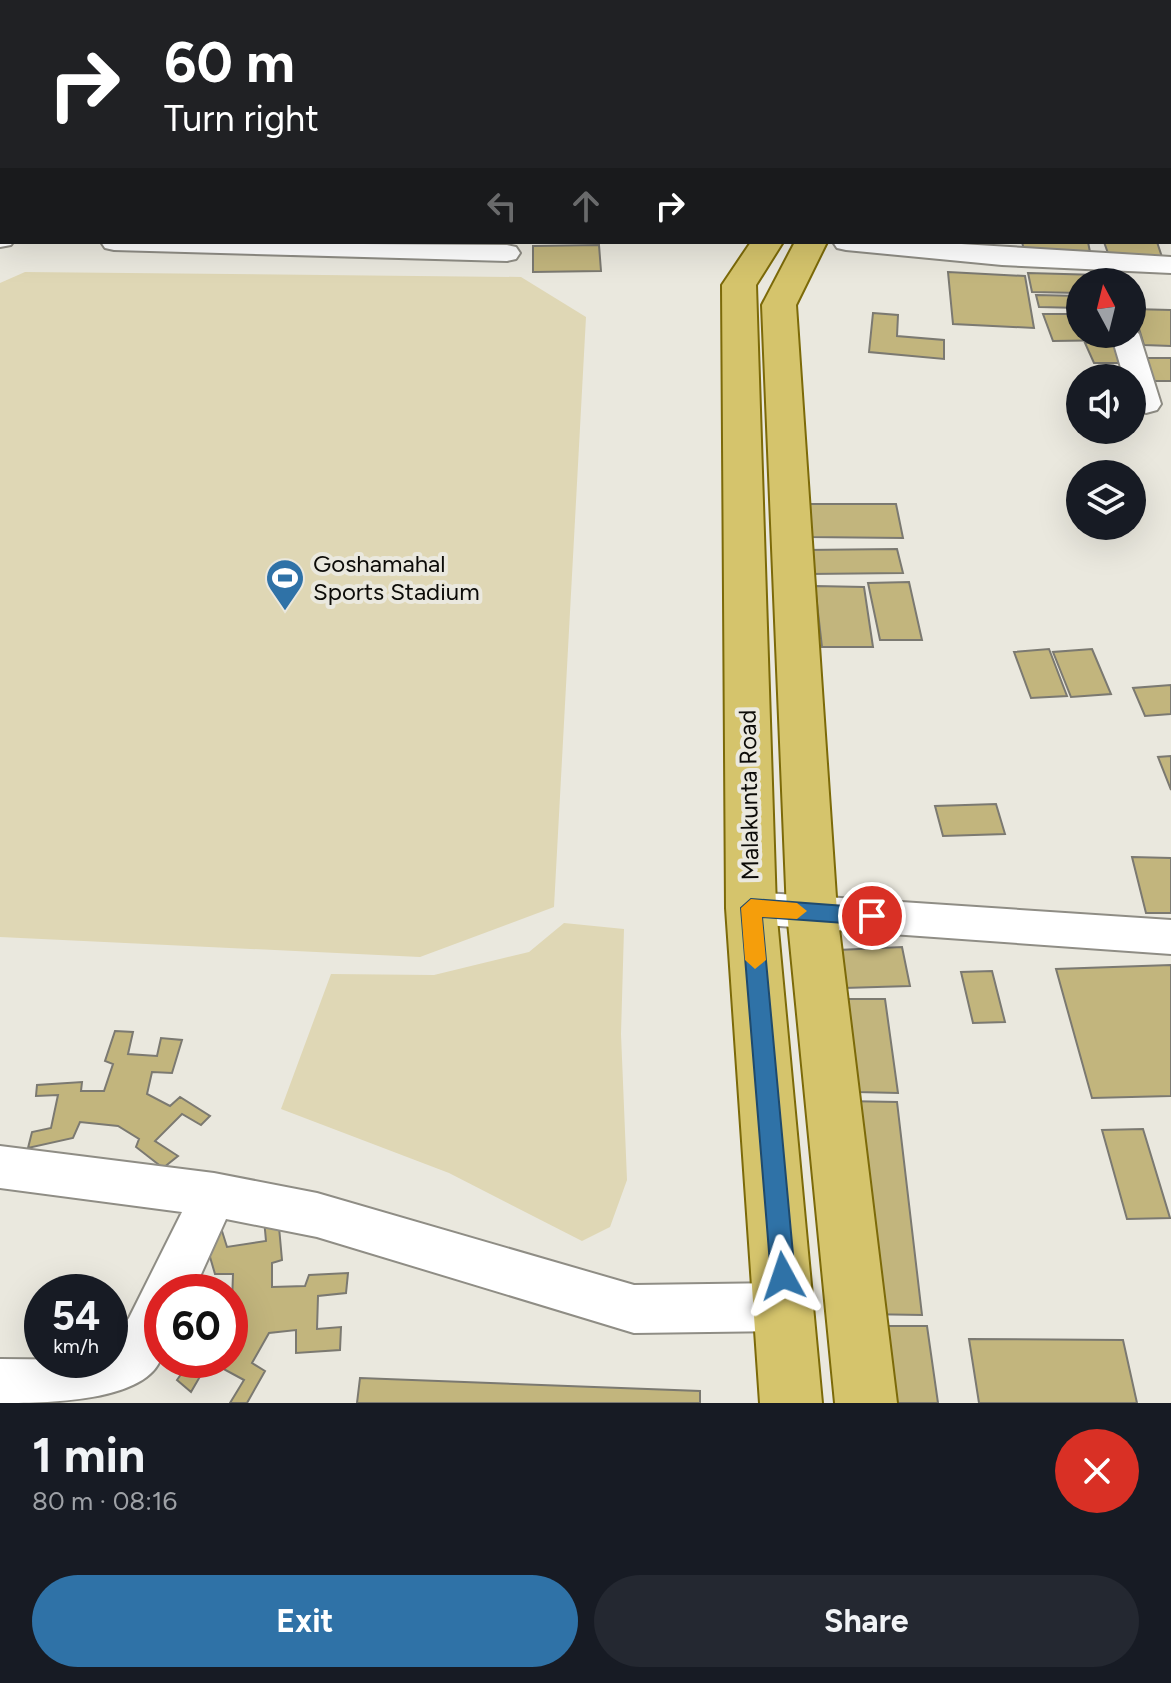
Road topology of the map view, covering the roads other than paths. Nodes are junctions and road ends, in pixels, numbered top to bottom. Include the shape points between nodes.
1 (185, 244) edge
2 (766, 244) edge
3 (810, 244) edge
4 (882, 244) edge
5 (992, 250) edge
6 (507, 253) dead end
7 (1103, 262) edge
8 (1171, 265) edge
9 (751, 908) junction
10 (812, 912) junction
11 (1171, 937) edge
12 (0, 1167) edge
13 (214, 1195) junction
14 (177, 1274) edge
15 (785, 1307) junction
16 (144, 1338) edge
17 (0, 1384) edge
18 (791, 1403) edge
19 (866, 1403) edge

1 - 6 street
2 - 9 main road, Malakunta Road via 739,285
3 - 10 main road via 779,305
4 - 5 street
5 - 7 street
7 - 8 street
9 - 10 street
9 - 15 main road, Malakunta Road
10 - 11 street
10 - 19 main road
12 - 13 street
13 - 14 street
13 - 15 street via 317,1215 634,1309
15 - 18 main road, Malakunta Road
16 - 17 street via 135,1355 113,1371 82,1380

